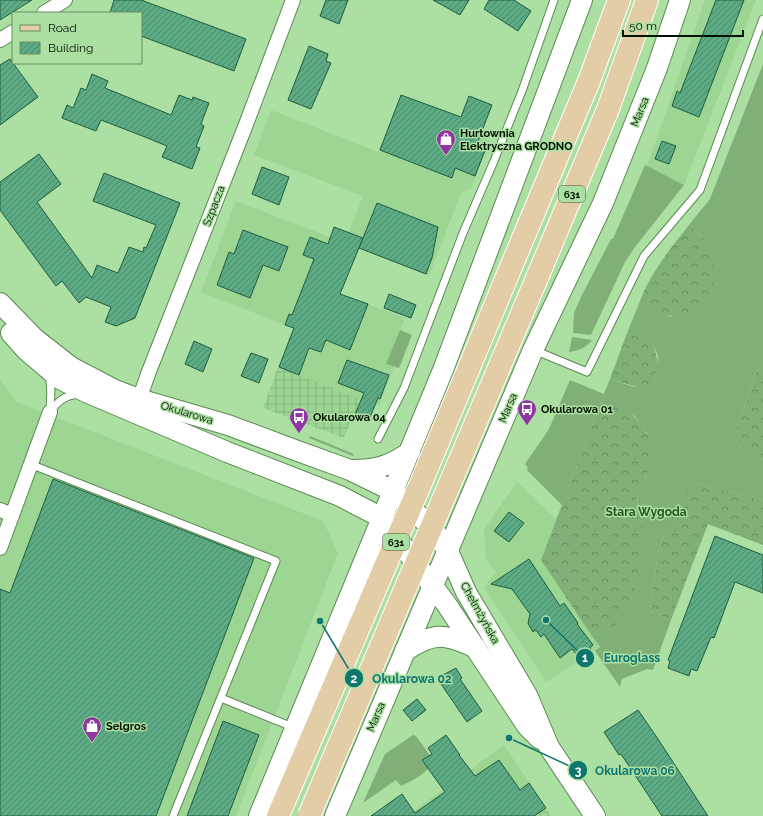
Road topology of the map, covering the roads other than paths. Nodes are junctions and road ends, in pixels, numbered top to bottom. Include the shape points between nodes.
1 (65, 0) edge
2 (293, 0) edge
3 (554, 0) edge
4 (582, 0) edge
5 (619, 0) edge
6 (647, 0) edge
7 (680, 0) edge
8 (46, 12) edge
9 (763, 19) edge
10 (12, 33) edge
11 (0, 40) edge
12 (0, 303) edge
13 (0, 321) edge
14 (533, 350) junction
15 (44, 365) junction
16 (86, 392) junction
17 (137, 406) junction
18 (50, 412) junction
19 (378, 439) dead end
20 (410, 452) junction
21 (30, 464) junction
22 (350, 470) junction
23 (393, 491) junction
24 (6, 512) edge
25 (382, 518) junction
26 (2, 538) edge
27 (448, 551) junction
28 (432, 586) junction
29 (476, 648) junction
30 (405, 651) junction
31 (221, 698) junction
32 (295, 728) junction
33 (549, 747) junction
34 (173, 816) edge
35 (259, 816) edge
36 (278, 816) edge
37 (308, 816) edge
38 (335, 816) edge
39 (595, 816) edge

1 - 8 street
2 - 17 street, Szpacza
3 - 19 lane via 519,98 463,233 404,388
4 - 20 main road
5 - 36 main road, 631, bridge via 589,81
6 - 37 main road, 631, bridge via 608,109
7 - 14 main road, Marsa via 657,68 603,203
9 - 14 lane via 700,190 644,256 587,372
10 - 11 street
12 - 17 main road, Okularowa via 34,338 71,367 116,390
13 - 15 main road, Okularowa via 26,350
14 - 27 main road, Marsa
15 - 16 main road, Okularowa via 60,379
15 - 18 lane via 50,379
16 - 17 main road, Okularowa
16 - 18 lane via 65,397
17 - 22 main road, Okularowa via 228,425
17 - 25 main road, Okularowa via 227,452 340,496
18 - 21 street
20 - 22 main road via 385,467
20 - 23 main road
21 - 24 street
21 - 31 lane via 276,561
22 - 23 main road, Okularowa
23 - 25 main road
23 - 27 main road, Chełmżyńska via 433,528
24 - 26 street
25 - 28 main road, Chełmżyńska
25 - 32 main road
27 - 28 main road, Marsa
27 - 33 main road, Chełmżyńska via 466,592 527,695
28 - 29 main road, Chełmżyńska
28 - 30 main road, Marsa
29 - 30 main road via 460,640 435,637 420,641
29 - 33 main road, Chełmżyńska via 527,726
30 - 38 main road, Marsa
31 - 32 lane
31 - 34 lane
32 - 35 main road
33 - 39 main road, Chełmżyńska

